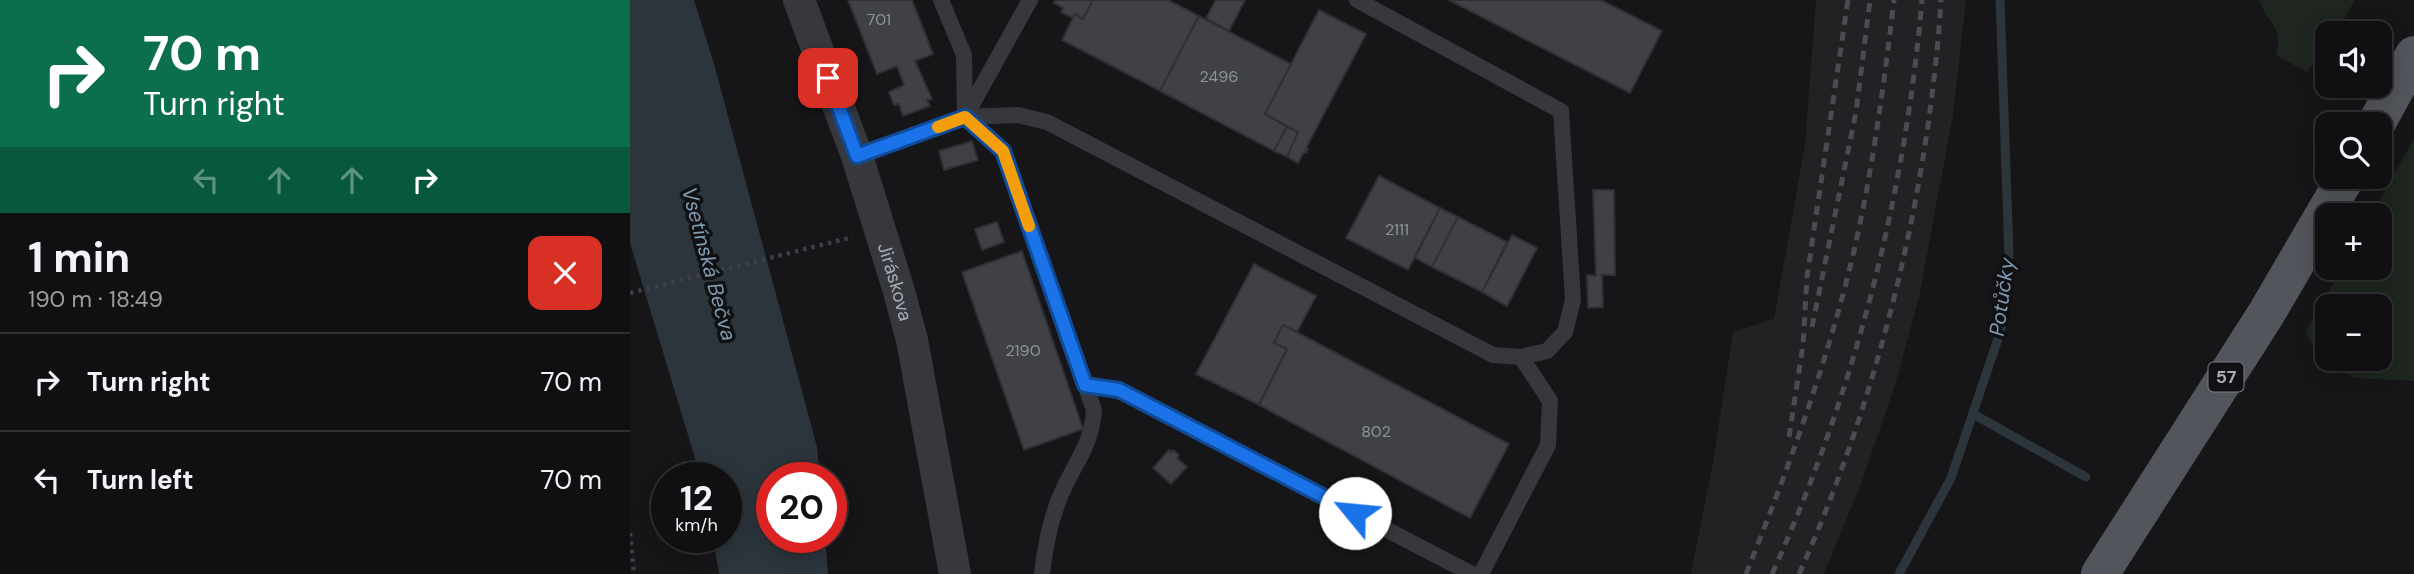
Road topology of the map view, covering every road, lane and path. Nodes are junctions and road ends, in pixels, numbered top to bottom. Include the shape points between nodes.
1 (800, 0) edge
2 (942, 0) edge
3 (1030, 0) edge
4 (1357, 0) edge
5 (2414, 55) edge
6 (2383, 112) edge
7 (965, 117) junction
8 (857, 156) junction
9 (2339, 189) edge
10 (880, 229) junction
11 (630, 293) edge
12 (1521, 357) junction
13 (1085, 385) junction
14 (630, 533) edge
15 (634, 574) edge
16 (955, 574) edge
17 (1042, 574) edge
18 (1472, 574) edge
19 (1481, 574) edge
20 (2100, 574) edge

1 - 8 street, Jiráskova
2 - 7 lane via 964,55
3 - 7 lane
4 - 12 lane via 1561,111 1573,300 1565,332 1547,351
5 - 6 main road
7 - 8 lane
7 - 12 lane via 1018,115 1048,122 1493,355
7 - 13 lane via 1003,151
8 - 10 street, Jiráskova
9 - 20 main road, 57 via 2266,314
10 - 11 path
10 - 16 street, Jiráskova via 912,340
12 - 19 lane via 1550,401 1548,445
13 - 17 lane via 1094,410 1093,430 1062,492
13 - 18 lane via 1119,390
14 - 15 path

